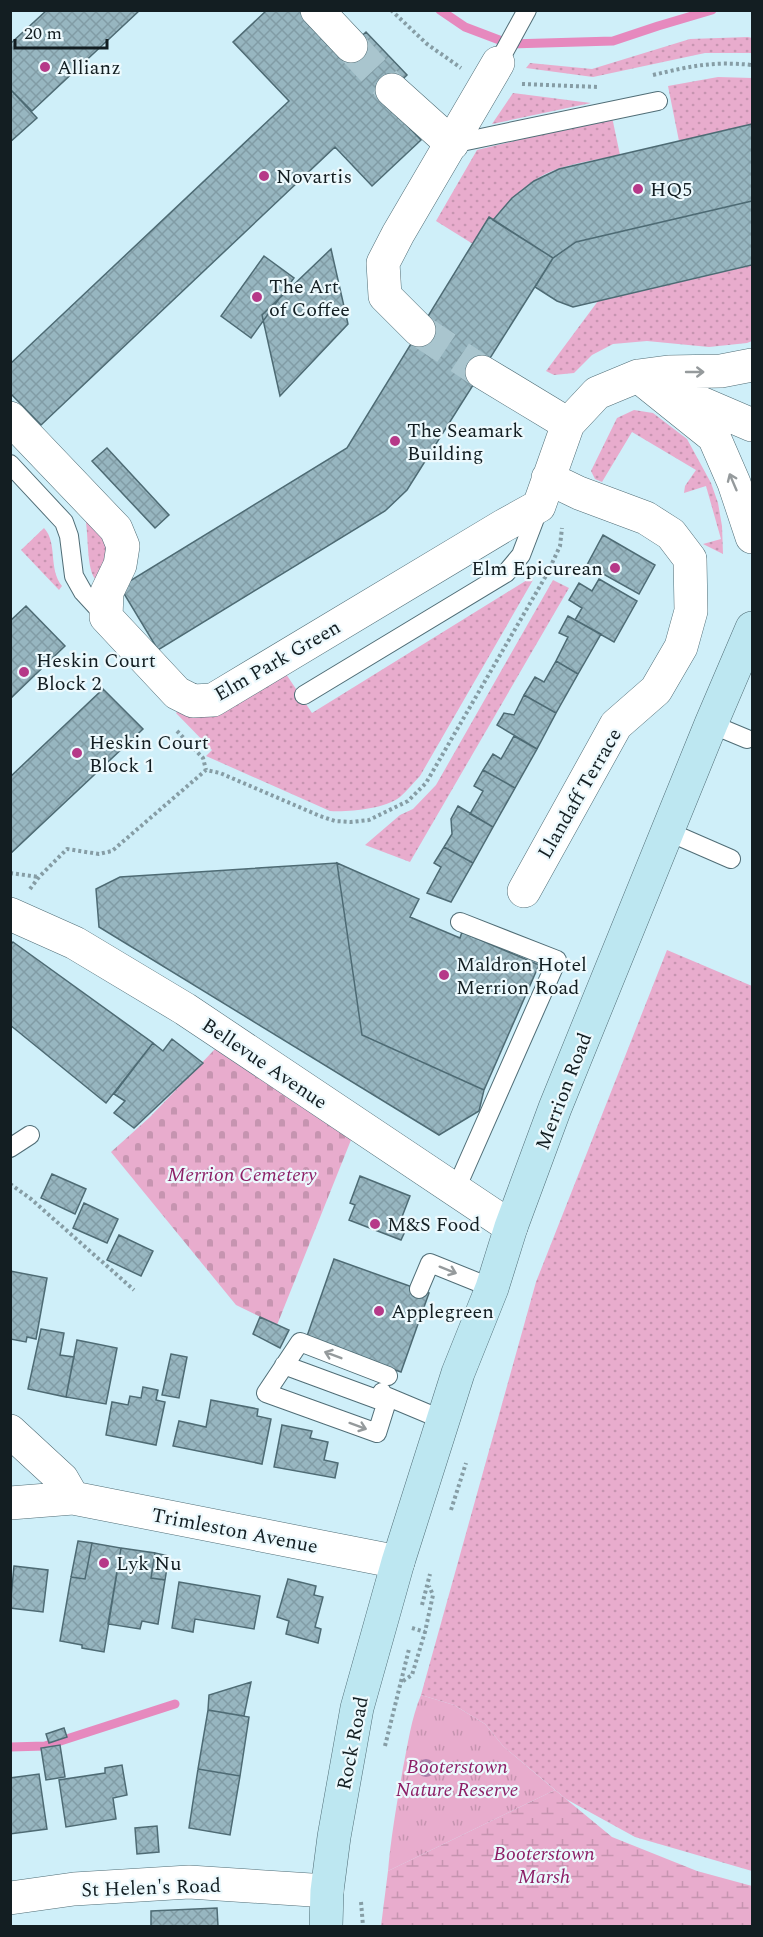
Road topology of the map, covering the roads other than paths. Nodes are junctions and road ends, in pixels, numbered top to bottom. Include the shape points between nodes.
1 (317, 10) edge
2 (525, 14) edge
3 (351, 46) tunnel mouth
4 (494, 70) joint
5 (392, 90) tunnel mouth
6 (658, 101) dead end
7 (452, 144) junction
8 (419, 330) tunnel mouth
9 (753, 365) edge
10 (482, 372) tunnel mouth
11 (638, 376) junction
12 (10, 418) edge
13 (568, 424) junction
14 (753, 425) edge
15 (10, 464) edge
16 (550, 503) junction
17 (753, 537) edge
18 (106, 617) junction
19 (753, 628) edge
20 (304, 695) dead end
21 (711, 724) junction
22 (751, 743) edge
23 (669, 832) junction
24 (731, 859) dead end
25 (524, 891) dead end
26 (12, 915) edge
27 (460, 922) dead end
28 (30, 1135) dead end
29 (10, 1148) edge
30 (455, 1191) junction
31 (511, 1227) junction
32 (492, 1288) junction
33 (419, 1289) dead end
34 (284, 1365) junction
35 (385, 1396) junction
36 (443, 1420) junction
37 (10, 1431) edge
38 (73, 1498) junction
39 (10, 1503) edge
40 (398, 1562) junction
41 (327, 1891) junction
42 (10, 1898) edge
43 (326, 1926) edge

1 - 3 street
2 - 4 lane
4 - 7 street
5 - 7 street
6 - 7 lane
7 - 8 street via 383,263 385,296
11 -> 9 street
10 - 13 street
11 - 13 street via 597,393
11 - 14 street
17 -> 11 street via 714,437
12 - 18 street via 116,529 123,546 120,565 107,592
13 - 16 street
15 - 18 lane via 64,522 74,576
16 - 18 street, Elm Park Green via 503,526 213,700 193,701 177,693
16 - 20 lane via 521,555 506,573
16 - 25 street, Llandaff Terrace via 579,493 646,518 671,534 690,559 691,611 681,647 656,690 616,725
19 - 21 main road, Merrion Road
21 - 22 lane
21 - 23 main road, Merrion Road
23 - 24 lane
23 - 31 main road, Merrion Road via 593,1011
26 - 30 street, Bellevue Avenue via 75,943 166,997
27 - 30 lane via 557,960
28 - 29 lane
30 - 31 street, Bellevue Avenue
31 - 32 main road, Merrion Road
33 -> 32 lane via 430,1263
32 - 36 main road, Merrion Road
34 - 35 lane via 379,1400
35 -> 34 lane via 389,1372 300,1342
34 -> 35 lane via 266,1393 377,1433
35 - 36 lane
36 - 40 main road, Merrion Road
37 - 38 street via 62,1479
38 - 39 street, Trimleston Avenue
38 - 40 street, Trimleston Avenue
40 - 41 main road, Rock Road via 357,1708
41 - 42 street, St Helen's Road via 189,1882 74,1889
41 - 43 main road, Rock Road

